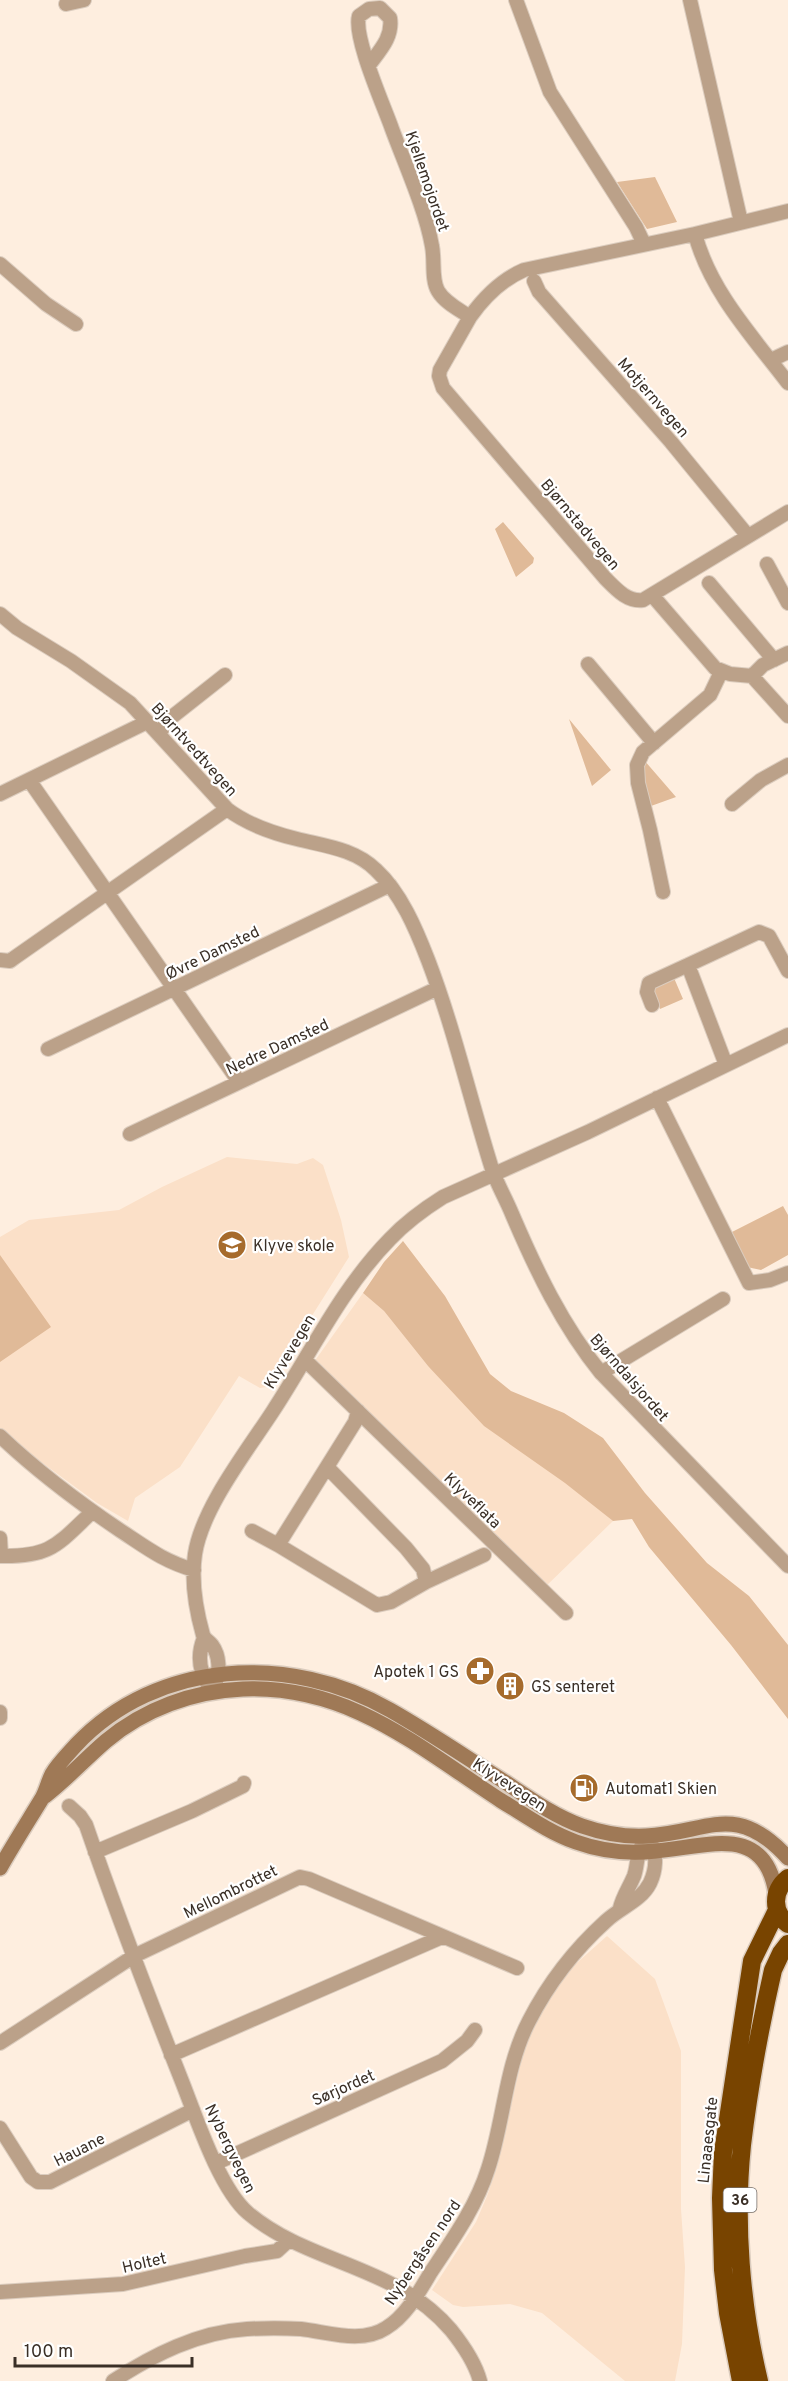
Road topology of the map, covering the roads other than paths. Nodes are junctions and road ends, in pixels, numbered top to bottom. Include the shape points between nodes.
1 (84, 0) edge
2 (516, 0) edge
3 (690, 0) edge
4 (66, 4) dead end
5 (369, 64) dead end
6 (788, 211) edge
7 (741, 222) junction
8 (695, 234) junction
9 (644, 244) junction
10 (0, 264) edge
11 (534, 281) dead end
12 (471, 317) junction
13 (76, 324) dead end
14 (788, 352) edge
15 (771, 360) junction
16 (788, 383) edge
17 (788, 512) edge
18 (748, 536) junction
19 (767, 564) dead end
20 (709, 583) dead end
21 (652, 595) junction
22 (788, 603) edge
23 (0, 614) edge
24 (788, 653) edge
25 (774, 660) junction
26 (588, 664) dead end
27 (721, 672) junction
28 (225, 675) dead end
29 (752, 676) junction
30 (788, 716) edge
31 (147, 722) junction
32 (159, 734) junction
33 (654, 742) junction
34 (788, 765) edge
35 (29, 780) junction
36 (0, 794) edge
37 (732, 804) dead end
38 (227, 809) junction
39 (390, 885) junction
40 (663, 892) dead end
41 (108, 893) junction
42 (2, 960) edge
43 (688, 965) junction
44 (788, 968) edge
45 (175, 988) junction
46 (438, 988) junction
47 (652, 1005) dead end
48 (788, 1035) edge
49 (48, 1049) dead end
50 (726, 1065) junction
51 (239, 1082) junction
52 (657, 1098) junction
53 (130, 1134) dead end
54 (495, 1176) junction
55 (788, 1272) edge
56 (723, 1299) dead end
57 (305, 1360) junction
58 (601, 1373) junction
59 (358, 1411) junction
60 (0, 1436) edge
61 (327, 1467) junction
62 (92, 1512) junction
63 (252, 1531) dead end
64 (0, 1538) edge
65 (278, 1545) junction
66 (484, 1555) dead end
67 (1, 1556) edge
68 (788, 1566) edge
69 (194, 1570) junction
70 (426, 1582) junction
71 (566, 1613) dead end
72 (204, 1638) junction
73 (219, 1673) junction
74 (202, 1676) junction
75 (211, 1691) junction
76 (0, 1712) edge
77 (0, 1718) edge
78 (244, 1783) dead end
79 (43, 1797) junction
80 (69, 1806) dead end
81 (647, 1836) junction
82 (95, 1852) junction
83 (637, 1852) junction
84 (655, 1852) junction
85 (788, 1858) edge
86 (0, 1868) edge
87 (788, 1878) edge
88 (776, 1902) junction
89 (620, 1908) junction
90 (788, 1924) edge
91 (442, 1937) junction
92 (788, 1944) edge
93 (134, 1956) junction
94 (517, 1968) dead end
95 (475, 2030) dead end
96 (0, 2043) edge
97 (171, 2055) junction
98 (193, 2110) junction
99 (0, 2128) edge
100 (216, 2163) junction
101 (289, 2240) junction
102 (0, 2292) edge
103 (415, 2297) junction
104 (113, 2381) edge
105 (480, 2381) edge
106 (741, 2381) edge
107 (759, 2381) edge

1 - 4 street
2 - 9 street via 550,92
3 - 7 street
5 - 12 street, Kjellemojordet via 426,224 437,290
6 - 7 street
7 - 8 street
8 - 9 street
8 - 15 street via 706,268 719,290
9 - 12 street via 512,275 495,288
10 - 13 street
11 - 18 street, Motjernvegen via 539,292
12 - 21 street, Bjørnstadvegen via 440,370 443,388 605,578 636,601
14 - 15 street
15 - 16 street
17 - 18 street
18 - 21 street
19 - 22 street
20 - 25 street
21 - 27 street
23 - 31 street, Bjørntvedtvegen via 117,692
24 - 25 street
25 - 29 street
26 - 33 street
27 - 29 street
27 - 33 street via 710,695
28 - 32 street via 168,720
29 - 30 street
31 - 32 street, Bjørntvedtvegen
31 - 35 street
32 - 38 street, Bjørntvedtvegen
33 - 40 street via 639,758 637,773
34 - 37 street via 761,780
35 - 36 street
35 - 41 street
38 - 39 street, Bjørntvedtvegen via 256,827 347,850 370,863
38 - 41 street
39 - 45 street, Øvre Damsted
39 - 46 street, Bjørntvedtvegen via 416,932
41 - 42 street via 14,958
41 - 45 street
43 - 44 street via 759,932 769,936
43 - 47 street via 649,983 647,992
43 - 50 street
45 - 49 street, Øvre Damsted
45 - 51 street
46 - 51 street, Nedre Damsted
46 - 54 street, Bjørntvedtvegen
48 - 50 street, Klyvevegen
50 - 52 street, Klyvevegen
51 - 53 street, Nedre Damsted
52 - 54 street, Klyvevegen
52 - 55 street via 749,1283
54 - 57 street, Klyvevegen via 443,1197 401,1227 332,1313
54 - 58 street, Bjørndalsjordet via 558,1310
56 - 58 street
57 - 59 street, Klyveflata
57 - 69 street, Klyvevegen via 208,1516 199,1537
58 - 68 street, Bjørndalsjordet
59 - 61 street
59 - 71 street, Klyveflata
60 - 62 street
61 - 65 street
61 - 70 street via 406,1548 423,1569
62 - 67 street via 52,1548 35,1555
62 - 69 street via 171,1563
63 - 65 street
64 - 67 street
65 - 70 street, Klyveflata via 377,1605 391,1602
66 - 70 street, Klyveflata
69 - 72 street, Klyvevegen
72 - 73 street, Klyvevegen via 213,1646
72 - 74 street, Klyvevegen via 200,1648
73 - 74 main road, Klyvevegen
73 - 75 street
73 - 81 main road, Klyvevegen via 244,1671 304,1677 358,1693 561,1817 601,1832
74 - 75 street, Klyvevegen
74 - 79 main road, Klyvevegen via 153,1692 104,1719 52,1774
75 - 79 main road, Klyvevegen via 178,1700 135,1720
75 - 83 main road, Klyvevegen via 274,1689 352,1708 384,1723 556,1833 597,1848
76 - 77 street
78 - 82 street via 192,1811
79 - 86 main road, Klyvevegen
80 - 82 street, Nybergvegen via 86,1825
81 - 83 street, Nybergåsen nord
81 - 84 street
81 - 85 main road, Klyvevegen via 728,1822 759,1833
82 - 93 street, Nybergvegen
83 - 84 main road, Klyvevegen
83 - 89 street, Nybergåsen nord via 635,1874
84 - 88 main road, Klyvevegen via 712,1844 748,1848 772,1871
84 - 89 street, Nybergåsen nord via 650,1884 632,1903
87 - 88 highway, Linaaesgate / 36 via 780,1886
88 - 90 highway
88 - 106 highway, Linaaesgate / 36 via 769,1928 752,1961 723,2152 723,2270
89 - 103 street, Nybergåsen nord via 567,1961 547,1987 528,2023 516,2053 489,2168 480,2190 469,2215
91 - 93 street, Mellombrottet via 300,1877
91 - 94 street, Mellombrottet
91 - 97 street
92 - 107 highway, 36 via 773,1970 742,2145 743,2277
93 - 96 street
93 - 97 street, Nybergvegen
95 - 100 street, Sørjordet via 442,2061
97 - 98 street, Nybergvegen
98 - 99 street, Hauane via 50,2182 38,2182 31,2177
98 - 100 street, Nybergvegen
100 - 101 street, Nybergvegen via 236,2201
101 - 102 street, Holtet via 278,2251 123,2284
101 - 103 street, Nybergvegen via 358,2267
103 - 104 street, Nybergåsen nord via 386,2329 371,2334 276,2329 226,2332 171,2348
103 - 105 street, Nybergvegen via 461,2343

